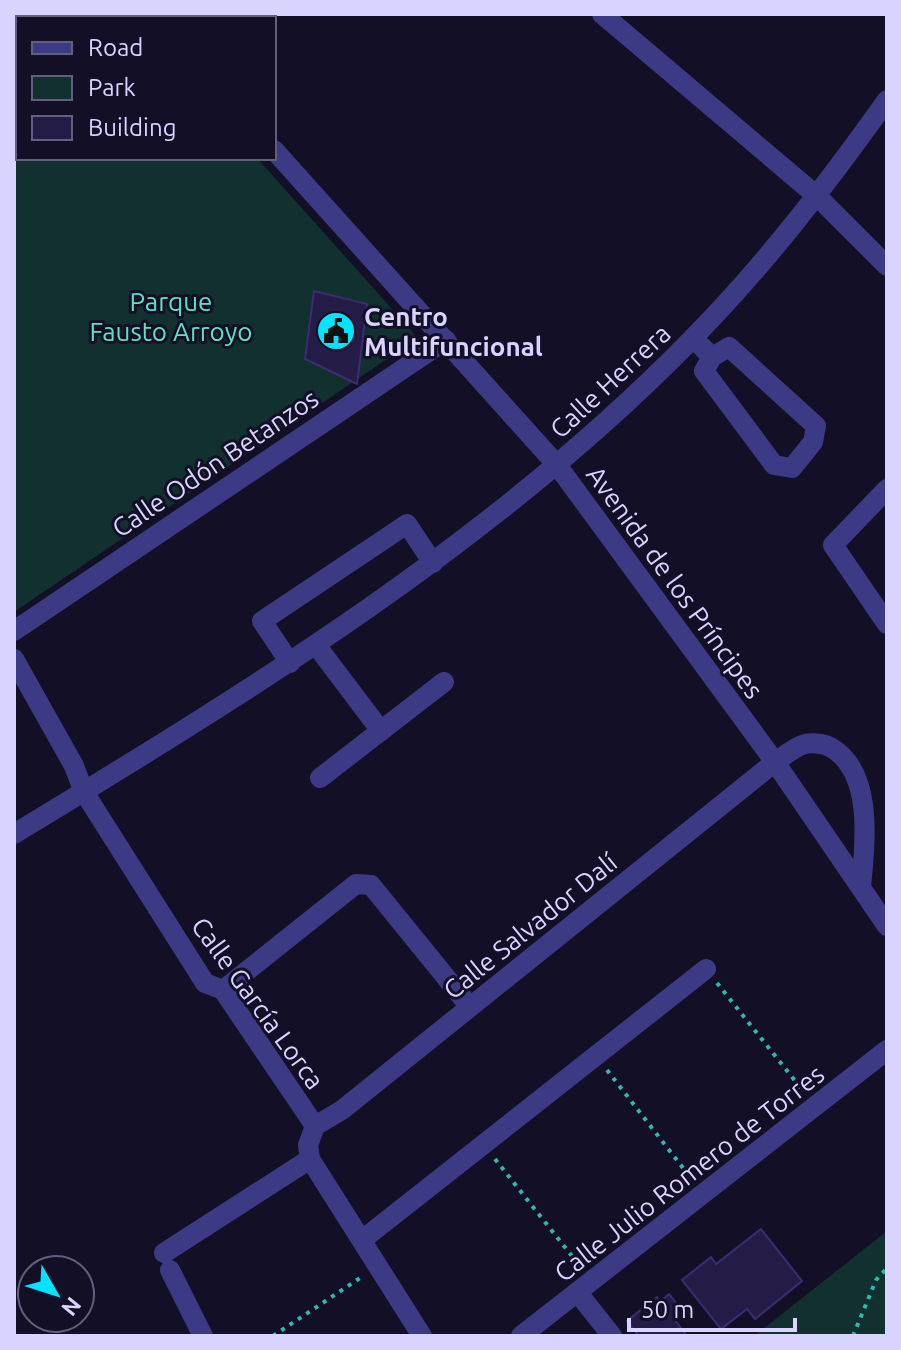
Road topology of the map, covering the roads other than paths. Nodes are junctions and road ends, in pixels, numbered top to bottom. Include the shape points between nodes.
1 (602, 14) edge
2 (887, 100) edge
3 (276, 152) edge
4 (818, 197) junction
5 (887, 266) edge
6 (693, 338) junction
7 (446, 340) junction
8 (712, 357) junction
9 (557, 465) junction
10 (887, 489) edge
11 (433, 563) junction
12 (887, 624) edge
13 (14, 631) edge
14 (316, 645) junction
15 (14, 659) edge
16 (290, 663) junction
17 (444, 682) dead end
18 (381, 731) junction
19 (775, 762) junction
20 (320, 778) dead end
21 (84, 792) junction
22 (14, 834) edge
23 (861, 887) junction
24 (887, 926) edge
25 (706, 969) road end
26 (223, 990) junction
27 (470, 1007) junction
28 (887, 1050) edge
29 (315, 1126) junction
30 (310, 1159) junction
31 (362, 1240) junction
32 (585, 1288) junction
33 (203, 1336) edge
34 (422, 1336) edge
35 (521, 1336) edge
36 (612, 1336) edge

1 - 4 street
2 - 4 street, Calle Herrera
3 - 7 street, Avenida de los Príncipes
4 - 5 street
4 - 6 street, Calle Herrera
6 - 8 street
6 - 9 street, Calle Herrera
7 - 9 street, Avenida de los Príncipes
7 - 13 street, Calle Odón Betanzos
8 - 8 street via 729,347 816,426 813,442 792,468 774,465 704,371
9 - 11 street, Calle Herrera
9 - 19 street, Avenida de los Príncipes
10 - 12 street via 833,545
11 - 14 street, Calle Herrera
11 - 16 street via 407,524 262,621
14 - 16 street, Calle Herrera
14 - 18 street
15 - 21 street, Calle García Lorca
16 - 21 street, Calle Herrera
17 - 18 street
18 - 20 street
19 - 23 street, Avenida de los Príncipes
19 - 23 street via 804,744 825,744 845,756 856,778 863,819
19 - 27 street, Calle Salvador Dalí
21 - 22 street, Calle Herrera
21 - 26 street, Calle García Lorca via 205,983
23 - 24 street, Avenida de los Príncipes
25 - 31 street
26 - 27 street via 356,884 371,885
26 - 29 street, Calle García Lorca
27 - 29 street, Calle Salvador Dalí
28 - 32 street, Calle Julio Romero de Torres
29 - 30 street, Calle García Lorca via 308,1145
30 - 31 street
30 - 33 street via 167,1261
31 - 34 street
32 - 35 street, Calle Julio Romero de Torres
32 - 36 street

